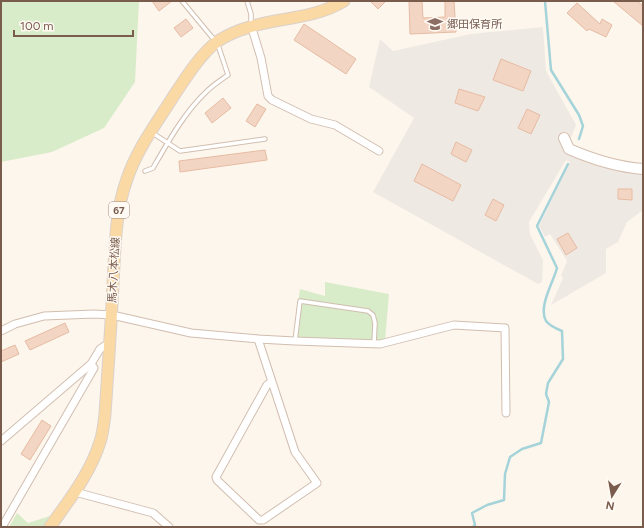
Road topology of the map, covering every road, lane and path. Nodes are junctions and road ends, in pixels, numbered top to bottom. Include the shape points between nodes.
1 (182, 1) edge
2 (247, 1) edge
3 (344, 1) edge
4 (251, 25) junction
5 (217, 42) junction
6 (151, 132) junction
7 (564, 138) dead end
8 (265, 139) dead end
9 (168, 143) junction
10 (379, 151) dead end
11 (643, 169) edge
12 (145, 171) dead end
13 (112, 315) junction
14 (1, 331) edge
15 (258, 339) junction
16 (296, 341) junction
17 (109, 342) junction
18 (374, 344) junction
19 (91, 364) junction
20 (271, 382) junction
21 (506, 413) dead end
22 (1, 441) edge
23 (75, 492) junction
24 (162, 520) junction
25 (2, 527) edge
26 (50, 527) edge
27 (158, 527) edge
28 (169, 527) edge

1 - 5 lane
2 - 4 lane
3 - 4 main road, 馬木八本松線 / 67 via 335,7 320,11
4 - 5 main road, 馬木八本松線 / 67
4 - 10 street via 261,58 268,96 272,100 311,119 335,125
5 - 6 main road, 馬木八本松線 / 67 via 189,73
5 - 9 lane via 228,75 196,102
6 - 9 lane
6 - 13 main road, 馬木八本松線 / 67 via 126,179 117,217
7 - 11 street via 568,149 578,153 608,164
8 - 9 lane via 180,151
9 - 12 lane via 153,168
13 - 14 street via 44,316
13 - 15 street via 191,333
13 - 17 main road, 馬木八本松線 / 67
15 - 16 street
15 - 20 street
16 - 18 street
16 - 18 lane via 300,301 368,311 373,315 375,323
17 - 19 street via 100,349
17 - 23 main road, 馬木八本松線 / 67 via 105,414 100,441 92,463
18 - 21 street via 454,326 505,328
19 - 22 street
19 - 25 street via 94,368
20 - 20 street via 295,452 317,484 263,520 259,520 216,477
23 - 24 street via 153,513
23 - 26 main road, 馬木八本松線 / 67
24 - 27 street
24 - 28 street

